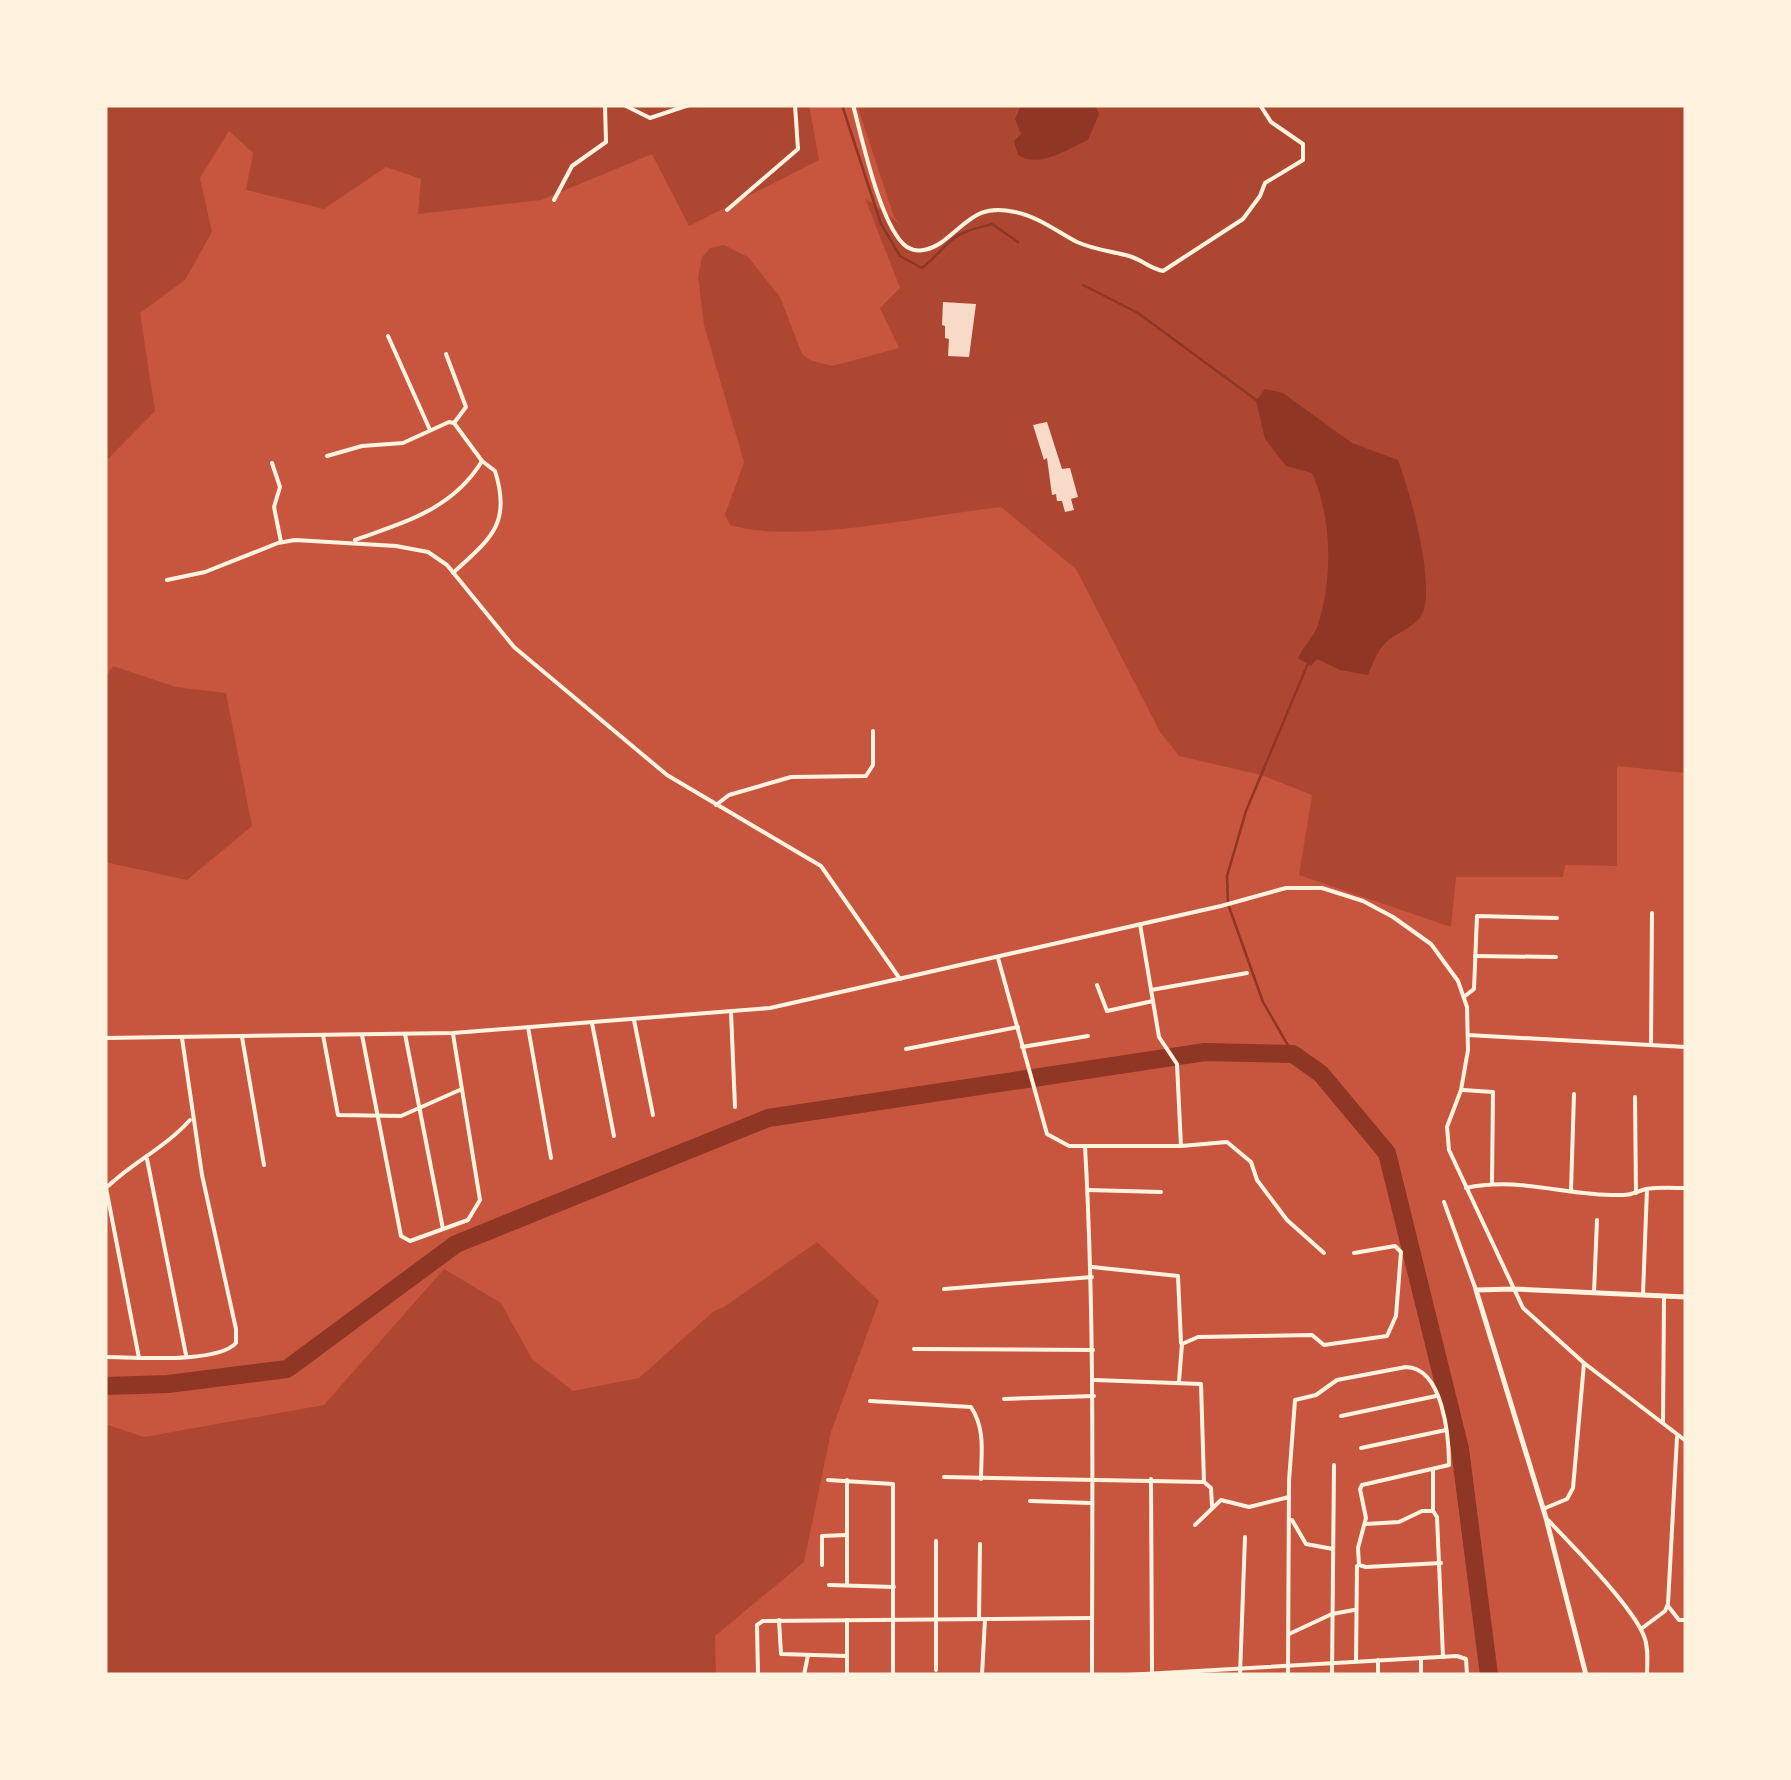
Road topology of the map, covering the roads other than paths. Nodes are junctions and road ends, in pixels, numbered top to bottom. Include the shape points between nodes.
1 (606, 105) edge
2 (624, 105) edge
3 (690, 105) edge
4 (795, 105) edge
5 (852, 105) edge
6 (1260, 105) edge
7 (554, 200) dead end
8 (726, 210) dead end
9 (388, 336) dead end
10 (446, 354) dead end
11 (454, 423) junction
12 (430, 430) junction
13 (328, 456) dead end
14 (482, 460) junction
15 (272, 463) dead end
16 (281, 542) junction
17 (351, 542) junction
18 (453, 573) junction
19 (166, 580) dead end
20 (872, 731) dead end
21 (716, 805) junction
22 (1652, 913) dead end
23 (1558, 918) dead end
24 (1140, 924) junction
25 (1475, 956) junction
26 (998, 957) junction
27 (1556, 957) dead end
28 (1247, 973) dead end
29 (900, 979) junction
30 (1097, 985) dead end
31 (1151, 990) junction
32 (1465, 996) junction
33 (1153, 1001) junction
34 (731, 1012) junction
35 (634, 1020) junction
36 (592, 1023) junction
37 (1018, 1027) junction
38 (528, 1028) junction
39 (453, 1032) junction
40 (405, 1034) junction
41 (362, 1035) junction
42 (1468, 1035) junction
43 (323, 1036) junction
44 (1088, 1036) dead end
45 (242, 1037) junction
46 (105, 1038) edge
47 (182, 1038) junction
48 (1651, 1044) junction
49 (1022, 1047) junction
50 (1686, 1047) edge
51 (906, 1049) dead end
52 (462, 1089) junction
53 (1462, 1090) junction
54 (1574, 1094) dead end
55 (1635, 1097) dead end
56 (735, 1107) dead end
57 (418, 1109) junction
58 (653, 1115) dead end
59 (378, 1116) junction
60 (192, 1118) junction
61 (614, 1136) dead end
62 (1085, 1146) junction
63 (1181, 1146) junction
64 (550, 1158) dead end
65 (148, 1159) junction
66 (264, 1165) dead end
67 (1492, 1182) junction
68 (1466, 1188) junction
69 (1686, 1188) edge
70 (106, 1189) edge
71 (1647, 1189) junction
72 (1088, 1190) junction
73 (1571, 1191) junction
74 (1161, 1192) dead end
75 (1636, 1192) junction
76 (1444, 1202) dead end
77 (1596, 1220) dead end
78 (443, 1229) junction
79 (1324, 1253) dead end
80 (1354, 1253) dead end
81 (1092, 1267) junction
82 (1092, 1278) junction
83 (944, 1289) dead end
84 (1514, 1289) junction
85 (1476, 1290) junction
86 (1594, 1293) junction
87 (1643, 1296) junction
88 (1664, 1296) junction
89 (1686, 1298) edge
90 (1181, 1348) junction
91 (914, 1349) dead end
92 (1093, 1350) junction
93 (105, 1356) edge
94 (186, 1356) junction
95 (138, 1358) junction
96 (1584, 1362) junction
97 (1094, 1380) junction
98 (1178, 1380) junction
99 (1094, 1396) junction
100 (1436, 1396) junction
101 (1004, 1399) dead end
102 (870, 1402) dead end
103 (1341, 1416) dead end
104 (1663, 1422) junction
105 (1446, 1430) junction
106 (1678, 1434) junction
107 (1686, 1441) edge
108 (1361, 1448) dead end
109 (1334, 1465) dead end
110 (1434, 1471) junction
111 (944, 1478) dead end
112 (980, 1479) junction
113 (1090, 1479) junction
114 (1151, 1479) junction
115 (828, 1480) dead end
116 (848, 1480) junction
117 (1204, 1482) junction
118 (1289, 1497) junction
119 (1030, 1501) dead end
120 (1091, 1503) junction
121 (1212, 1506) junction
122 (1542, 1509) junction
123 (1433, 1511) junction
124 (1290, 1515) junction
125 (1546, 1518) junction
126 (1366, 1524) junction
127 (1195, 1525) dead end
128 (847, 1534) junction
129 (1244, 1537) dead end
130 (936, 1541) dead end
131 (980, 1544) dead end
132 (1333, 1549) junction
133 (1358, 1561) junction
134 (1441, 1563) junction
135 (822, 1566) dead end
136 (829, 1584) dead end
137 (847, 1585) junction
138 (894, 1587) junction
139 (1668, 1606) junction
140 (1356, 1610) junction
141 (1332, 1614) junction
142 (894, 1618) junction
143 (1092, 1618) junction
144 (779, 1619) junction
145 (936, 1619) junction
146 (982, 1619) junction
147 (847, 1620) junction
148 (1686, 1620) edge
149 (1641, 1629) junction
150 (1289, 1634) junction
151 (808, 1655) junction
152 (847, 1656) junction
153 (1443, 1658) junction
154 (1378, 1660) junction
155 (1420, 1660) junction
156 (1356, 1661) junction
157 (1331, 1662) junction
158 (1288, 1666) junction
159 (936, 1670) dead end
160 (1240, 1672) edge
161 (1152, 1674) edge
162 (758, 1675) edge
163 (804, 1675) edge
164 (847, 1675) edge
165 (892, 1675) edge
166 (982, 1675) edge
167 (1092, 1675) edge
168 (1127, 1675) edge
169 (1288, 1675) edge
170 (1332, 1675) edge
171 (1378, 1675) edge
172 (1421, 1675) edge
173 (1467, 1675) edge
174 (1586, 1675) edge
175 (1647, 1675) edge

1 - 7 street via 606,142 572,166
2 - 3 street via 650,118
4 - 8 street via 798,149
5 - 6 street via 890,227 908,249 939,244 990,208 1021,213 1080,244 1163,271 1243,219 1266,182 1302,160 1303,144 1271,122
9 - 12 street
10 - 11 street via 466,407
11 - 12 street
11 - 14 street
12 - 13 street
14 - 17 street via 440,506
14 - 18 street via 495,470 501,516 492,535
15 - 16 street via 280,487 274,507
16 - 17 street
16 - 19 street
17 - 18 street via 428,552
18 - 21 street via 514,647 667,775
20 - 21 street via 873,765 866,776 780,779
21 - 29 street via 828,872
22 - 48 street
23 - 25 street via 1477,916
24 - 26 street
24 - 31 street
24 - 32 street via 1286,888 1339,891 1431,944
25 - 27 street
25 - 32 street via 1474,989
26 - 29 street
26 - 37 street
28 - 31 street
29 - 34 street
30 - 33 street via 1107,1011
31 - 33 street
32 - 42 street
33 - 63 street via 1159,1037 1177,1064
34 - 35 street
34 - 56 street
35 - 36 street
35 - 58 street
36 - 38 street
36 - 61 street
37 - 49 street
37 - 51 street
38 - 39 street
38 - 64 street
39 - 40 street
39 - 52 street
40 - 41 street
40 - 57 street
41 - 43 street
41 - 59 street
42 - 48 street
42 - 53 street
43 - 45 street
43 - 59 street via 337,1114
44 - 49 street
45 - 47 street
45 - 66 street
46 - 47 street
47 - 60 street
48 - 50 street
49 - 62 street via 1047,1134 1060,1144
52 - 57 street
52 - 78 street via 480,1200 471,1217
53 - 67 street via 1493,1092
53 - 68 street via 1447,1137
54 - 73 street
55 - 75 street
57 - 59 street
57 - 78 street
59 - 78 street via 402,1239
60 - 65 street
60 - 94 street via 236,1340 227,1351
62 - 63 street
62 - 72 street
63 - 79 street via 1227,1142 1249,1160 1287,1220
65 - 70 street
65 - 94 street
67 - 68 street
67 - 73 street
68 - 84 street
69 - 71 street
70 - 95 street
71 - 75 street
71 - 87 street
72 - 74 street
72 - 81 street
73 - 75 street
76 - 85 street
77 - 86 street
80 - 90 street via 1394,1246 1401,1252 1394,1322 1385,1338 1322,1345 1312,1335 1200,1336
81 - 82 street
81 - 90 street via 1178,1276
82 - 83 street
82 - 92 street
84 - 85 street
84 - 86 street
84 - 96 street via 1531,1317
85 - 122 street
86 - 87 street
87 - 88 street
88 - 89 street
88 - 104 street
90 - 98 street
91 - 92 street
92 - 97 street
93 - 95 street
94 - 95 street
96 - 104 street
96 - 122 street via 1572,1488 1568,1500
97 - 98 street
97 - 99 street
98 - 117 street via 1203,1386
99 - 101 street
99 - 113 street
100 - 103 street
100 - 105 street
100 - 118 street via 1428,1375 1410,1366 1337,1380 1295,1400
102 - 112 street via 971,1407 984,1448
104 - 106 street
105 - 108 street
105 - 110 street via 1450,1464
106 - 107 street
106 - 139 street
109 - 132 street
110 - 123 street
110 - 126 street via 1362,1486
111 - 112 street
112 - 113 street
113 - 114 street
113 - 120 street
114 - 117 street
114 - 161 street
115 - 116 street
116 - 128 street
116 - 138 street via 893,1482
117 - 121 street
118 - 121 street
118 - 124 street
119 - 120 street
120 - 143 street
121 - 127 street
122 - 125 street
123 - 126 street
123 - 134 street
124 - 132 street via 1303,1542
124 - 150 street
125 - 149 street
125 - 174 street
126 - 133 street
128 - 135 street via 822,1536
128 - 137 street
129 - 160 street
130 - 145 street
131 - 146 street
132 - 141 street
133 - 134 street via 1366,1567
133 - 140 street
134 - 153 street
136 - 137 street
137 - 138 street
138 - 142 street
139 - 148 street
139 - 149 street
140 - 141 street
140 - 156 street
141 - 150 street
141 - 157 street
142 - 145 street
142 - 147 street
142 - 165 street
143 - 146 street
143 - 167 street
144 - 147 street
144 - 151 street via 780,1653
144 - 162 street via 757,1624
145 - 146 street
145 - 159 street
146 - 166 street
147 - 152 street
149 - 175 street
150 - 158 street
151 - 152 street
151 - 163 street
152 - 164 street
153 - 155 street
153 - 173 street via 1464,1657
154 - 155 street
154 - 156 street
154 - 171 street
155 - 172 street
156 - 157 street
157 - 158 street
157 - 170 street
158 - 160 street
158 - 169 street
160 - 161 street
161 - 168 street

